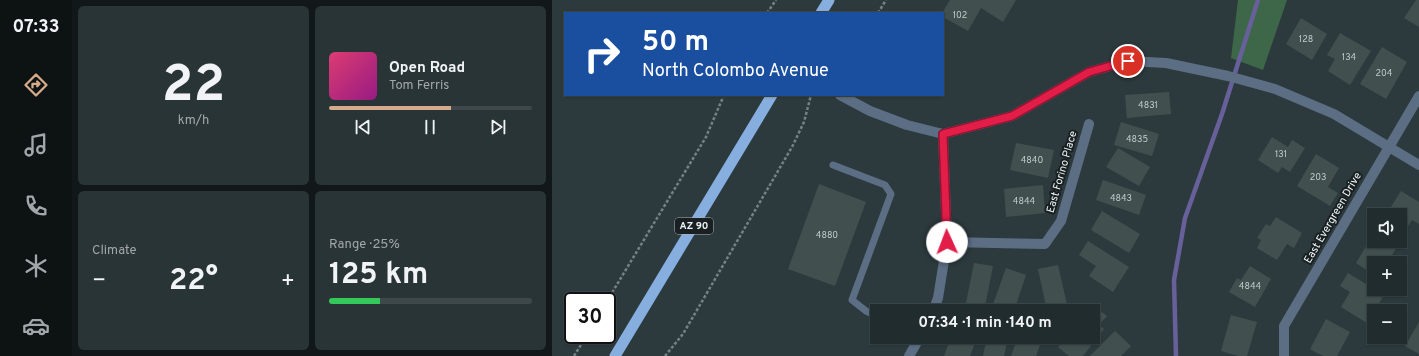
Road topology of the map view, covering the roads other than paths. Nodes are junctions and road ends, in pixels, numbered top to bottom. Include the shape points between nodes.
1 (829, 0) edge
2 (822, 12) edge
3 (771, 96) edge
4 (842, 96) edge
5 (1419, 96) edge
6 (1089, 124) dead end
7 (943, 134) junction
8 (1389, 147) junction
9 (833, 165) dead end
10 (1419, 165) edge
11 (947, 242) junction
12 (936, 304) edge
13 (870, 313) edge
14 (916, 344) edge
15 (615, 356) edge
16 (909, 356) edge
17 (1284, 356) edge

1 - 2 highway
3 - 15 highway, AZ 90
4 - 7 street via 870,111 907,125
5 - 8 street, East Evergreen Drive
6 - 11 street, East Forino Place via 1062,221 1045,244
7 - 8 street via 1012,116 1089,72 1128,61 1166,63 1228,76 1275,90 1334,114
7 - 11 street
8 - 10 street
8 - 17 street, East Evergreen Drive via 1284,326
9 - 13 lane via 885,185 891,194 852,300
11 - 12 street
14 - 16 street

